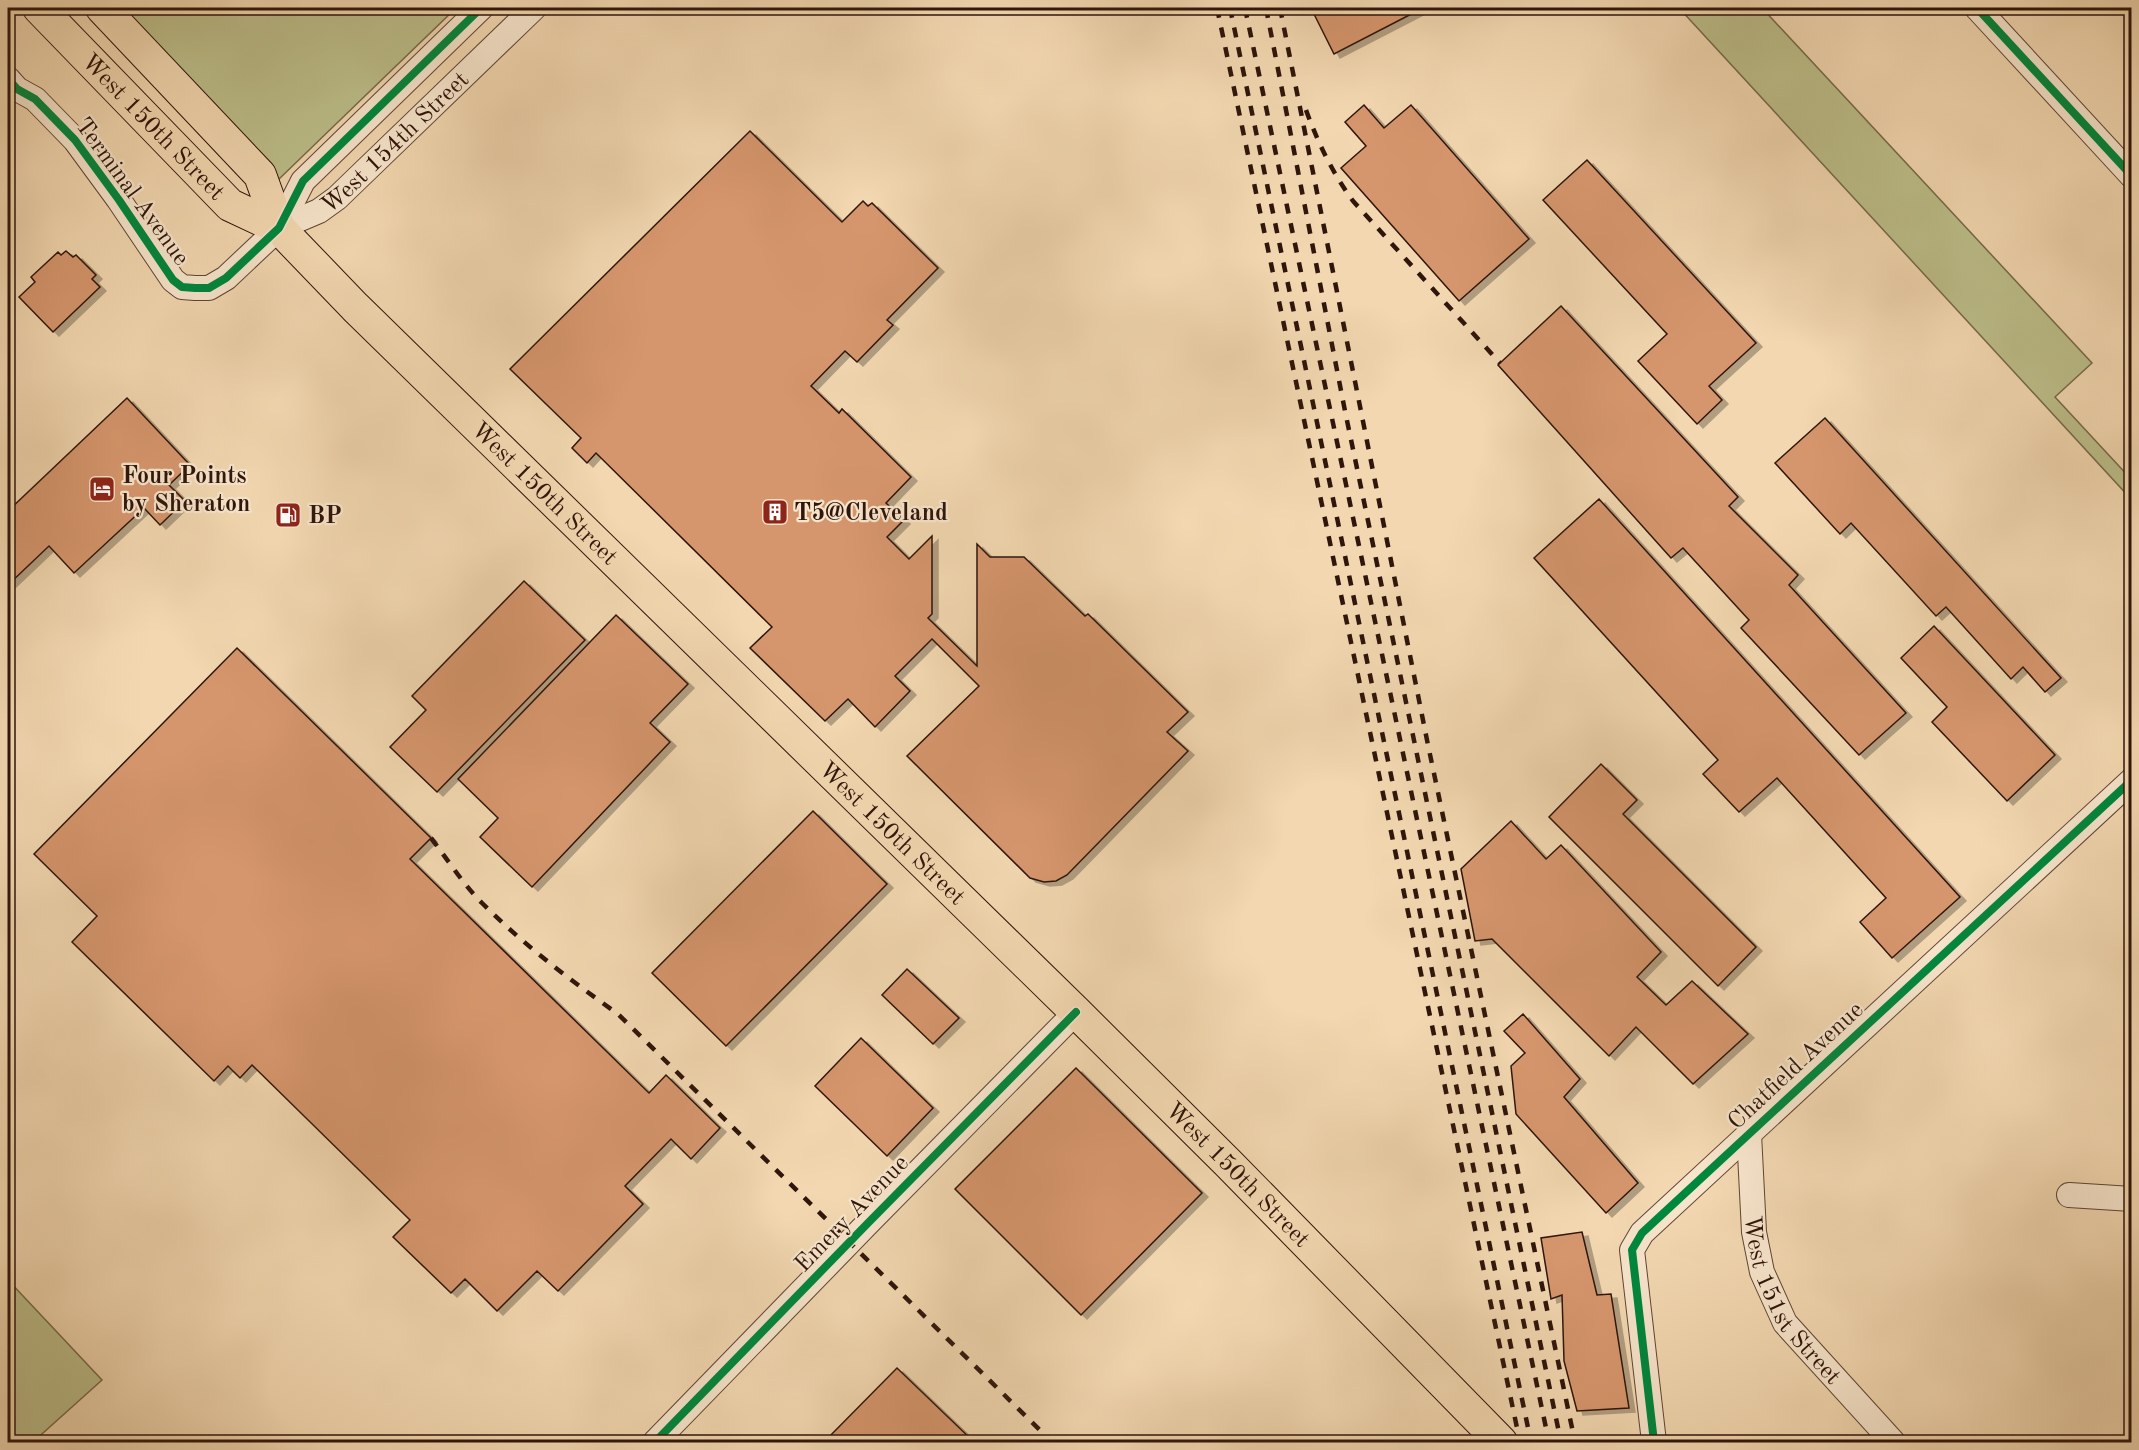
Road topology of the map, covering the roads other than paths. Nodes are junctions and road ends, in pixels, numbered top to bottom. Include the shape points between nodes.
1 (39, 8) edge
2 (102, 8) edge
3 (481, 8) edge
4 (534, 8) edge
5 (1977, 8) edge
6 (10, 88) edge
7 (2132, 176) edge
8 (279, 228) junction
9 (2132, 780) edge
10 (1076, 1012) junction
11 (1749, 1134) junction
12 (2068, 1196) dead end
13 (2132, 1199) edge
14 (656, 1443) edge
15 (1501, 1443) edge
16 (1654, 1443) edge
17 (1893, 1443) edge

1 - 8 main road, West 150th Street via 230,205
2 - 8 main road, West 150th Street via 260,175
3 - 8 street, West 154th Street via 303,181
4 - 8 street, West 154th Street via 337,198 320,211
5 - 7 street
6 - 8 street, Terminal Avenue via 35,99 75,140 159,262 182,287 209,288 226,278
8 - 10 main road, West 150th Street via 628,576
9 - 11 street, Chatfield Avenue
10 - 14 street, Emery Avenue
10 - 15 main road, West 150th Street
11 - 16 street, Chatfield Avenue via 1642,1233 1632,1250
11 - 17 street, West 151st Street via 1754,1232 1762,1272 1785,1323
12 - 13 street

